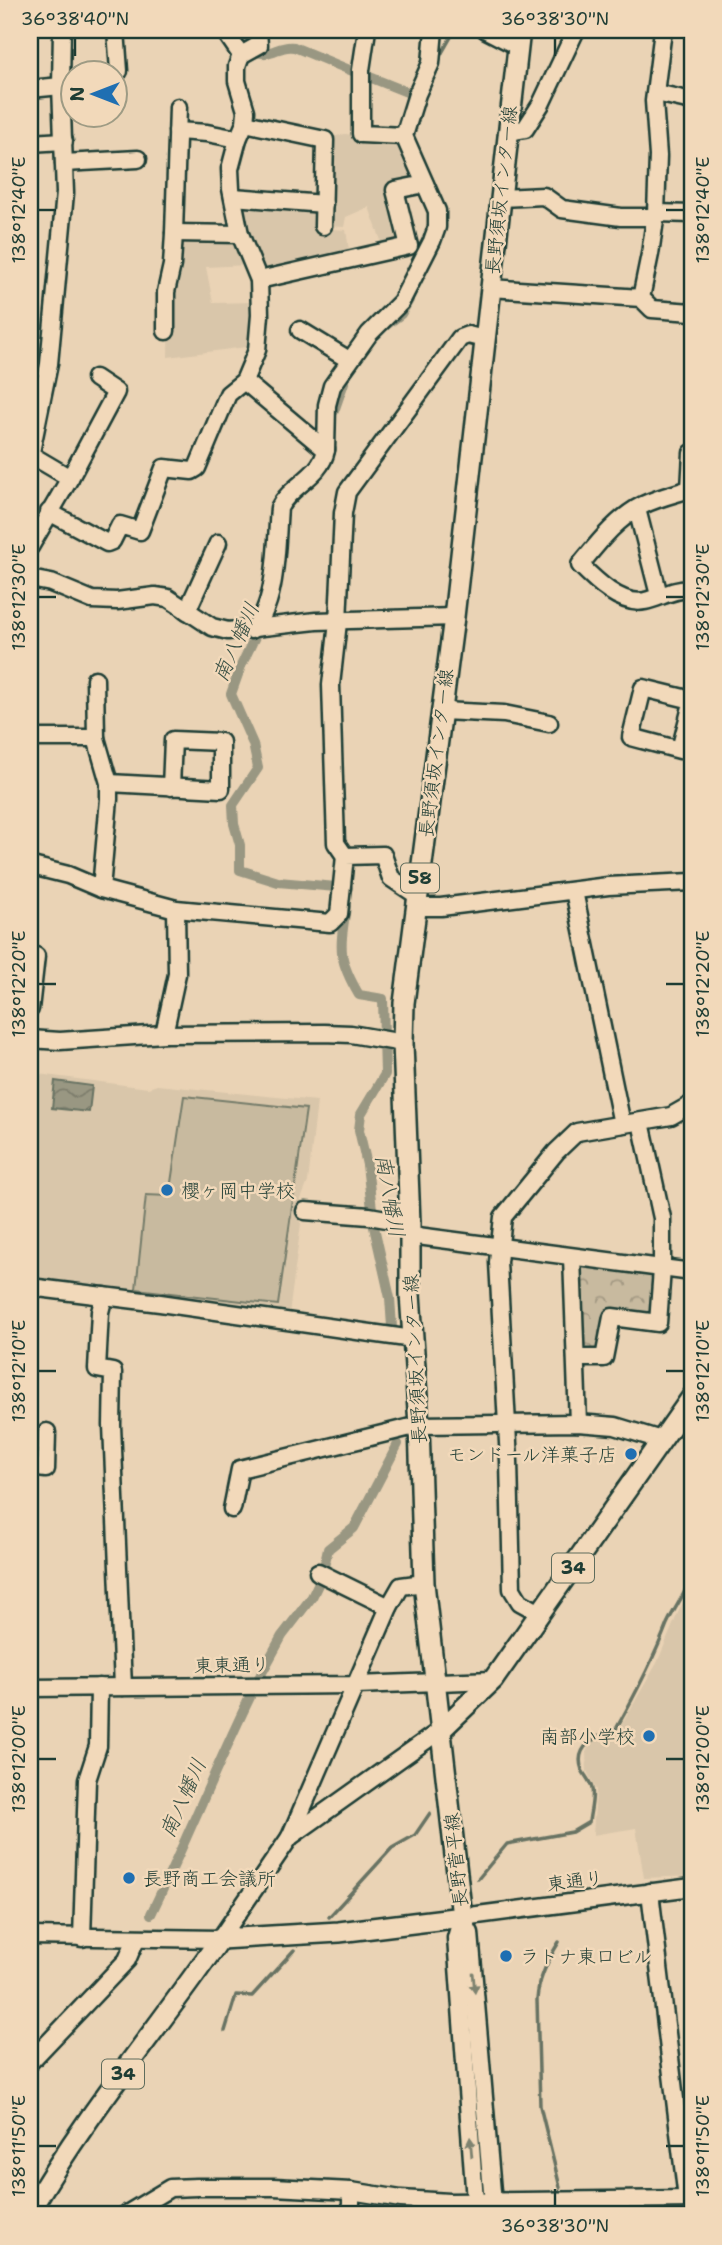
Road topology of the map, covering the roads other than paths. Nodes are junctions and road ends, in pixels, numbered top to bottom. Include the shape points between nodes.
1 (62, 30) edge
2 (116, 30) edge
3 (224, 30) edge
4 (258, 30) edge
5 (367, 30) edge
6 (434, 30) edge
7 (486, 30) edge
8 (576, 30) edge
9 (663, 30) edge
10 (519, 38) edge
11 (241, 55) junction
12 (61, 60) edge
13 (118, 60) edge
14 (60, 86) edge
15 (30, 89) edge
16 (656, 93) junction
17 (692, 101) edge
18 (178, 107) dead end
19 (245, 123) junction
20 (63, 130) edge
21 (177, 131) junction
22 (508, 132) junction
23 (404, 136) junction
24 (238, 139) junction
25 (64, 141) junction
26 (30, 144) edge
27 (138, 159) dead end
28 (64, 163) junction
29 (425, 184) junction
30 (233, 197) junction
31 (501, 198) junction
32 (324, 204) junction
33 (692, 214) edge
34 (655, 215) junction
35 (323, 226) dead end
36 (174, 233) junction
37 (240, 234) junction
38 (259, 280) junction
39 (490, 288) junction
40 (641, 298) junction
41 (692, 312) edge
42 (166, 331) dead end
43 (299, 332) dead end
44 (484, 339) junction
45 (349, 360) junction
46 (94, 379) dead end
47 (244, 381) junction
48 (326, 450) junction
49 (692, 453) edge
50 (30, 456) edge
51 (70, 478) junction
52 (691, 492) edge
53 (637, 509) junction
54 (49, 512) junction
55 (218, 543) dead end
56 (30, 547) edge
57 (30, 579) edge
58 (692, 589) edge
59 (659, 595) junction
60 (187, 611) junction
61 (454, 617) junction
62 (338, 622) junction
63 (257, 629) junction
64 (95, 679) dead end
65 (692, 702) edge
66 (442, 711) junction
67 (549, 723) dead end
68 (30, 738) edge
69 (96, 738) junction
70 (108, 783) junction
71 (171, 787) dead end
72 (345, 856) junction
73 (32, 866) dead end
74 (692, 882) edge
75 (101, 890) junction
76 (574, 891) junction
77 (417, 902) junction
78 (176, 909) junction
79 (36, 956) dead end
80 (31, 978) edge
81 (30, 1009) edge
82 (164, 1034) junction
83 (30, 1039) edge
84 (391, 1041) junction
85 (692, 1104) edge
86 (641, 1122) junction
87 (622, 1124) junction
88 (305, 1210) dead end
89 (410, 1229) junction
90 (500, 1247) junction
91 (572, 1257) junction
92 (662, 1269) junction
93 (692, 1272) edge
94 (30, 1287) edge
95 (104, 1296) junction
96 (413, 1339) junction
97 (576, 1358) junction
98 (689, 1407) edge
99 (506, 1423) junction
100 (578, 1423) junction
101 (419, 1425) junction
102 (47, 1432) dead end
103 (661, 1440) junction
104 (30, 1467) edge
105 (232, 1509) dead end
106 (322, 1574) dead end
107 (424, 1583) junction
108 (389, 1607) junction
109 (540, 1613) junction
110 (493, 1681) junction
111 (435, 1682) junction
112 (356, 1685) junction
113 (99, 1687) junction
114 (123, 1687) junction
115 (30, 1688) edge
116 (442, 1729) junction
117 (290, 1837) junction
118 (692, 1887) edge
119 (650, 1892) junction
120 (462, 1917) junction
121 (30, 1936) edge
122 (82, 1938) junction
123 (136, 1939) junction
124 (220, 1940) junction
125 (30, 2062) edge
126 (351, 2191) junction
127 (690, 2199) edge
128 (581, 2207) edge
129 (476, 2208) edge
130 (493, 2208) edge
131 (30, 2211) edge
132 (125, 2215) edge
133 (351, 2215) edge

1 - 12 street
2 - 13 street
3 - 11 street
4 - 11 street via 258,45
5 - 23 street via 361,70 361,134
6 - 23 street via 432,63
7 - 10 street
8 - 22 street via 525,128
9 - 16 street
10 - 22 main road, 長野須坂インター線 / 58
11 - 19 street via 237,81
14 - 15 street
16 - 17 street
16 - 34 street
18 - 21 street
19 - 24 street
19 - 32 street via 326,140
20 - 25 street
21 - 24 street
21 - 36 street
22 - 31 main road, 長野須坂インター線 / 58
23 - 29 street
24 - 30 street via 230,169
25 - 26 street
25 - 28 street
27 - 28 street
28 - 50 street via 49,364
29 - 38 street via 395,190 409,246
29 - 45 street via 437,211 432,241 401,302
30 - 32 street
30 - 37 street
31 - 34 street via 544,196 562,209 621,218
31 - 39 main road, 長野須坂インター線 / 58
32 - 35 street
33 - 34 street
34 - 40 street
36 - 37 street
36 - 42 street
37 - 38 street
38 - 47 street via 257,350
39 - 40 street
39 - 44 main road, 長野須坂インター線 / 58
40 - 41 street via 652,309
43 - 45 street
44 - 61 main road, 長野須坂インター線 / 58
44 - 62 street via 460,338 347,492
45 - 48 street via 332,386 327,405
46 - 51 street via 116,392
47 - 48 street
47 - 54 street via 228,394 197,468 164,468 140,531 120,525 107,543
48 - 63 street via 319,467 284,497 279,508 270,598
49 - 52 street
50 - 51 street
51 - 54 street
52 - 53 street
53 - 59 street
53 - 59 street via 602,538 580,565 628,600 644,601
54 - 56 street
55 - 60 street
57 - 60 street via 91,600 168,598
58 - 59 street
60 - 63 street via 212,627
61 - 62 street
61 - 66 main road, 長野須坂インター線 / 58
62 - 63 street
62 - 72 street via 331,685 336,842
64 - 69 street
65 - 65 street via 643,688 631,737 680,750
66 - 67 street via 504,714
66 - 77 main road, 長野須坂インター線 / 58
68 - 69 street
69 - 70 street
70 - 71 street
70 - 75 street
72 - 77 street via 383,855 391,878
72 - 78 street via 340,914 330,923
73 - 75 street
74 - 76 street
75 - 78 street
76 - 77 street via 441,907
76 - 87 street
77 - 84 main road, 長野須坂インター線 / 58 via 404,1003
78 - 82 street via 177,974
79 - 80 street
80 - 81 street
82 - 83 street
82 - 84 street via 324,1033
84 - 89 main road, 長野須坂インター線 / 58
85 - 86 street via 671,1116
86 - 87 street
86 - 92 street via 662,1219
87 - 90 street via 577,1132 556,1152 503,1217
88 - 89 street via 373,1217
89 - 90 street
89 - 96 main road, 長野須坂インター線 / 58
90 - 91 street
90 - 99 street
91 - 92 street
91 - 97 street
92 - 93 street
92 - 97 street via 658,1323 612,1317 604,1358
94 - 95 street
95 - 96 street
95 - 114 street via 97,1369 113,1372
96 - 101 main road, 長野須坂インター線 / 58
97 - 100 street
98 - 103 main road, 34
99 - 100 street
99 - 101 street
99 - 109 street via 512,1589 520,1602
100 - 103 street via 615,1426
101 - 105 street via 240,1469
101 - 107 main road, 長野須坂インター線 / 58
102 - 104 street via 46,1469
103 - 109 main road, 34
106 - 108 street
107 - 108 street via 401,1586
107 - 111 main road, 長野須坂インター線 / 58
108 - 112 street
109 - 110 main road, 34
110 - 111 street, 東東通り
110 - 116 main road, 34
111 - 112 street, 東東通り
111 - 116 main road, 長野須坂インター線 / 58
112 - 114 street, 東東通り
112 - 117 street
113 - 114 street, 東東通り
113 - 115 street, 東東通り
113 - 122 street via 98,1746 87,1780
116 - 117 street
116 - 120 main road, 長野菅平線
117 - 124 street
118 - 119 street, 東通り
119 - 120 street, 東通り
119 - 127 street
120 - 124 main road, 長野菅平線
129 -> 120 street via 456,1938
120 -> 130 street via 470,1933
121 - 122 street
122 - 123 street
123 - 124 street
123 - 125 street via 127,1961
124 - 131 main road, 34 via 81,2130
126 - 129 street
126 - 132 street via 170,2188
126 - 133 street
127 - 128 street
128 - 130 street
129 - 130 street

